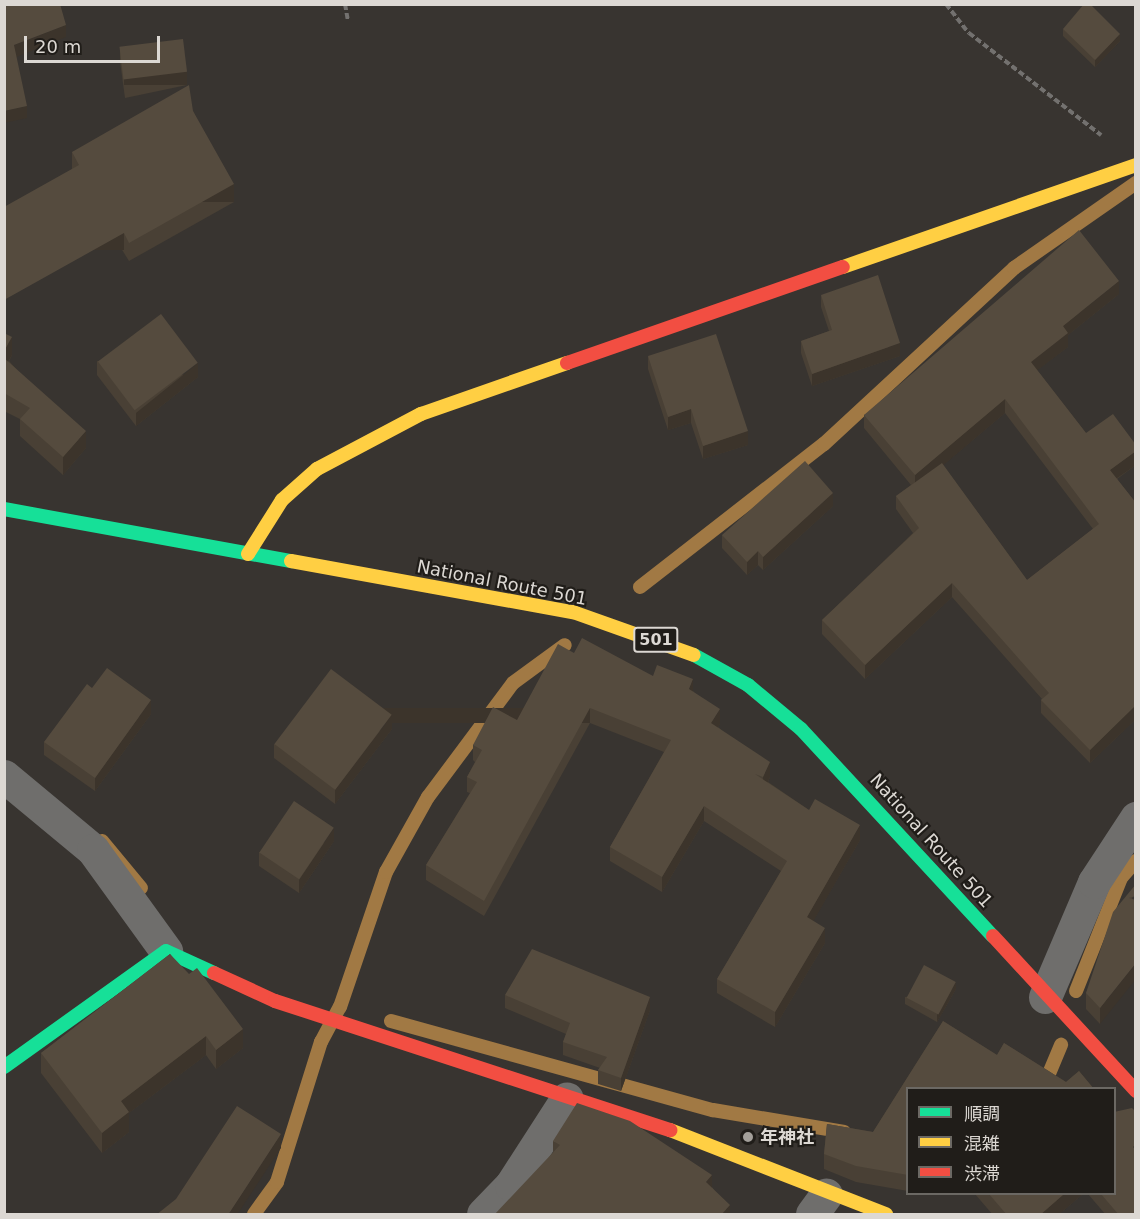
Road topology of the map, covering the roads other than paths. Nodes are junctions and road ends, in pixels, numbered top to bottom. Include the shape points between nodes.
1 (1136, 165) edge
2 (4, 509) edge
3 (248, 554) junction
4 (4, 776) edge
5 (1136, 818) edge
6 (166, 951) junction
7 (1045, 997) junction
8 (4, 1067) edge
9 (1136, 1091) edge
10 (567, 1098) junction
11 (819, 1205) edge
12 (483, 1215) edge
13 (885, 1215) edge

1 - 3 main road via 421,414 317,469 282,500
2 - 3 main road, National Route 501 / 501
3 - 7 main road, National Route 501 / 501 via 573,612 641,634 730,675 801,729 860,787
4 - 6 street via 93,850
5 - 7 street via 1094,882
6 - 8 main road
6 - 10 main road via 275,1001
7 - 9 main road, National Route 501 / 501
10 - 11 main road via 628,1113
10 - 12 street via 518,1176
11 - 13 main road

